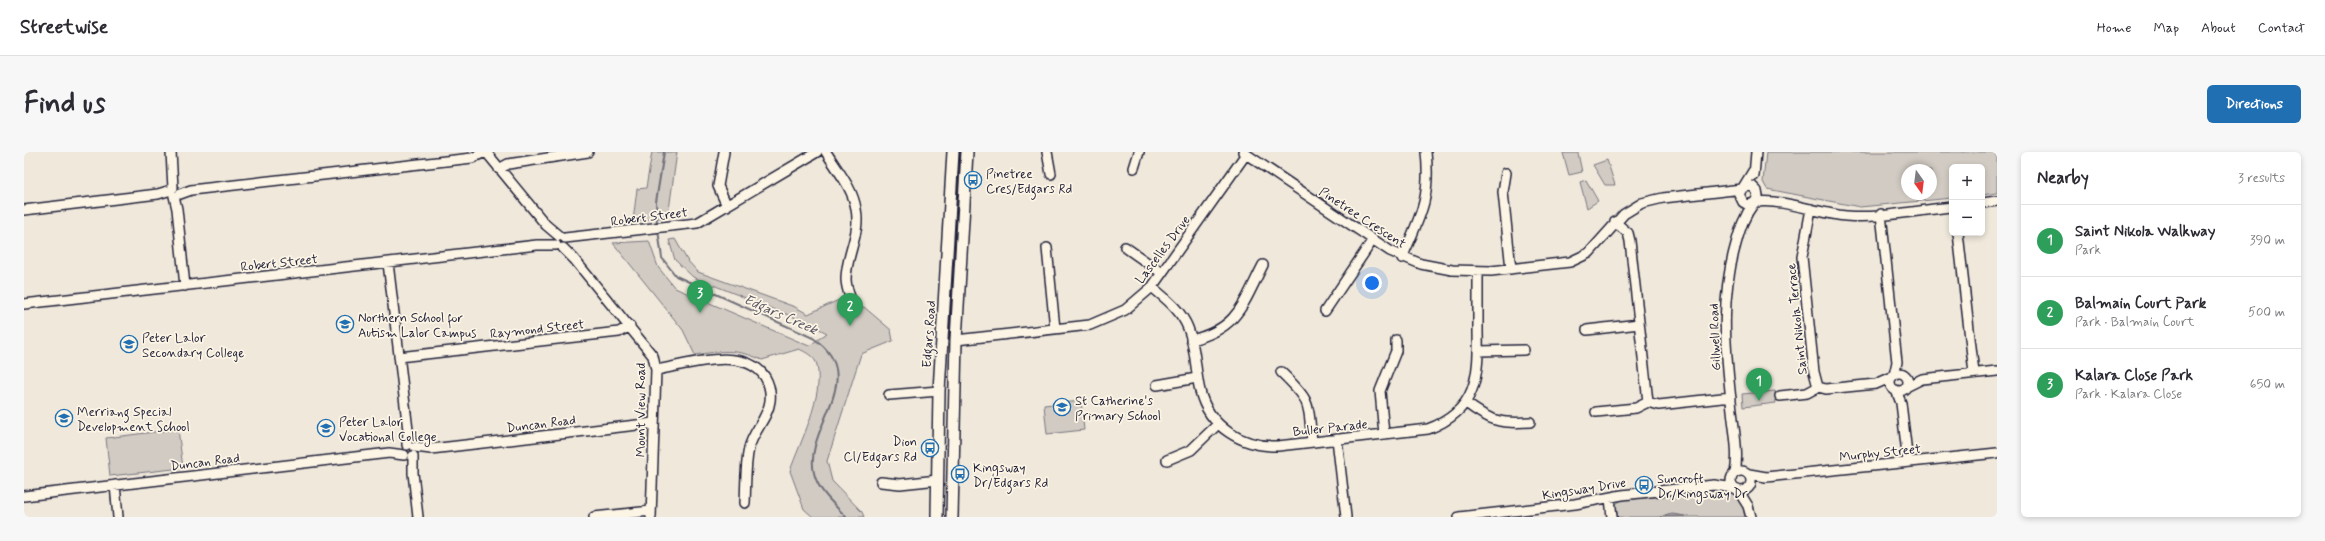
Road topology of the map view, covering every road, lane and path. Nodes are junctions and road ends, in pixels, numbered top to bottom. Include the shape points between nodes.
1 (171, 152) edge
2 (485, 152) edge
3 (588, 152) edge
4 (724, 152) edge
5 (817, 152) edge
6 (826, 152) edge
7 (953, 152) edge
8 (967, 152) edge
9 (1047, 152) edge
10 (1139, 152) edge
11 (1426, 152) edge
12 (1756, 152) edge
13 (1244, 153) edge
14 (1134, 168) dead end
15 (499, 169) junction
16 (1753, 171) junction
17 (1506, 173) dead end
18 (1051, 174) dead end
19 (1757, 191) junction
20 (175, 192) junction
21 (1741, 193) junction
22 (1772, 201) junction
23 (1997, 201) edge
24 (1755, 202) junction
25 (1985, 203) edge
26 (727, 206) junction
27 (1949, 206) edge
28 (1811, 209) junction
29 (24, 210) edge
30 (1881, 214) junction
31 (1743, 219) junction
32 (1615, 222) junction
33 (948, 236) junction
34 (962, 236) junction
35 (1958, 236) edge
36 (1372, 241) junction
37 (561, 242) junction
38 (1125, 247) dead end
39 (1047, 248) dead end
40 (1402, 258) junction
41 (388, 263) junction
42 (1263, 266) dead end
43 (1511, 269) junction
44 (1478, 272) junction
45 (1162, 273) junction
46 (185, 286) junction
47 (1152, 288) junction
48 (852, 303) dead end
49 (24, 304) edge
50 (1325, 311) dead end
51 (1639, 324) junction
52 (630, 326) junction
53 (1055, 329) junction
54 (1587, 330) dead end
55 (956, 340) junction
56 (1191, 340) junction
57 (1396, 340) dead end
58 (1524, 350) dead end
59 (1478, 351) junction
60 (399, 357) junction
61 (656, 370) junction
62 (1997, 371) edge
63 (1281, 372) dead end
64 (1974, 373) junction
65 (1898, 375) junction
66 (1197, 378) junction
67 (1922, 379) junction
68 (1876, 384) junction
69 (1157, 385) dead end
70 (1818, 387) junction
71 (1900, 388) junction
72 (939, 391) junction
73 (889, 395) dead end
74 (1780, 396) dead end
75 (1731, 397) junction
76 (1466, 402) junction
77 (1648, 402) junction
78 (1596, 412) dead end
79 (1530, 422) dead end
80 (654, 423) junction
81 (1218, 424) junction
82 (1384, 434) junction
83 (938, 439) junction
84 (953, 439) junction
85 (1337, 439) junction
86 (1312, 442) junction
87 (410, 451) junction
88 (1997, 453) edge
89 (1737, 455) junction
90 (1167, 460) dead end
91 (1908, 462) junction
92 (1747, 473) junction
93 (1733, 475) junction
94 (1766, 477) junction
95 (938, 480) junction
96 (881, 482) dead end
97 (115, 485) junction
98 (1714, 485) junction
99 (1750, 487) junction
100 (1736, 489) junction
101 (24, 496) edge
102 (1610, 498) junction
103 (745, 503) dead end
104 (1748, 506) junction
105 (1526, 513) edge
106 (651, 514) edge
107 (118, 517) edge
108 (418, 517) edge
109 (594, 517) edge
110 (937, 517) edge
111 (952, 517) edge
112 (1346, 517) edge
113 (1459, 517) edge
114 (1612, 517) edge
115 (1752, 517) edge

1 - 20 street
2 - 15 street, Mount View Road
2 - 20 street via 472,158
3 - 15 street via 508,164
4 - 26 street via 718,186
5 - 26 street, Robert Street
6 - 48 street via 850,190 856,208 857,226 846,275
7 - 33 main road, Edgars Road
8 - 34 main road
9 - 18 street
10 - 14 street
11 - 40 street via 1428,181 1425,202
12 - 16 street
13 - 36 street, Pinetree Crescent
13 - 45 street, Lascelles Drive
15 - 37 street, Mount View Road
16 - 19 street
16 - 21 street
17 - 43 street via 1503,192
19 - 21 street via 1752,186
19 - 22 street
19 - 24 street
20 - 29 street
20 - 46 street
21 - 24 street via 1745,204
21 - 31 street, Gillwell Road
21 - 32 street, Pinetree Crescent via 1721,192 1650,200
22 - 24 street
22 - 28 street
23 - 25 street
24 - 31 street, Gillwell Road
26 - 37 street, Robert Street via 697,223
27 - 30 street
28 - 30 street via 1849,216
28 - 70 street, Saint Nikola Terrace via 1802,257 1814,372
30 - 65 street
31 - 75 street, Gillwell Road via 1728,278 1724,313
32 - 43 street, Pinetree Crescent via 1597,246 1579,258 1558,264
32 - 51 street via 1628,233 1630,241
33 - 34 main road
33 - 72 main road, Edgars Road
34 - 55 main road
35 - 64 street
36 - 40 street, Pinetree Crescent
36 - 50 street
37 - 41 street, Robert Street
37 - 52 street, Mount View Road
38 - 45 street
39 - 53 street
40 - 44 street, Pinetree Crescent via 1437,268
41 - 46 street, Robert Street
41 - 60 street
42 - 56 street via 1241,309 1231,322 1213,334
43 - 44 street, Pinetree Crescent
44 - 59 street, Buller Parade
45 - 47 street, Lascelles Drive
46 - 49 street, Robert Street
47 - 53 street, Lascelles Drive via 1134,304 1105,320 1090,325
47 - 56 street, Buller Parade via 1176,308 1188,328
51 - 54 street
51 - 77 street
52 - 60 street, Raymond Street via 619,332
52 - 61 street, Mount View Road via 651,352
53 - 55 street, Lascelles Drive
55 - 84 main road
56 - 66 street, Buller Parade
57 - 82 street via 1396,351 1380,391
58 - 59 street
59 - 76 street, Buller Parade via 1477,376
60 - 87 street
61 - 80 street, Mount View Road
61 - 103 street via 730,359 747,361 762,373 768,386 770,400 766,415 749,447
62 - 64 street
63 - 86 street via 1305,396
64 - 67 street
65 - 67 street
65 - 68 street
65 - 71 street via 1891,384
65 - 71 street via 1908,381
66 - 69 street
66 - 81 street, Buller Parade via 1205,405
67 - 71 street
68 - 70 street via 1826,389
68 - 71 street
70 - 74 street, Saint Nikola Terrace via 1807,393
71 - 91 street
72 - 73 street
72 - 83 main road, Edgars Road
75 - 77 street via 1658,406
75 - 89 street, Gillwell Road
76 - 79 street via 1494,421 1510,424
76 - 82 street, Buller Parade via 1451,417 1435,426
77 - 78 street via 1636,408
80 - 87 street, Duncan Road
80 - 106 street, Mount View Road
81 - 86 street, Buller Parade via 1234,436 1260,445
81 - 90 street via 1191,450
82 - 85 street, Buller Parade
83 - 84 main road
83 - 95 main road, Edgars Road
84 - 111 main road
85 - 86 street, Buller Parade
85 - 112 street
87 - 97 street, Duncan Road
87 - 108 street
88 - 91 street, Murphy Street
89 - 92 street, Gillwell Road
89 - 93 street, Gillwell Road
91 - 94 street, Murphy Street
92 - 93 street via 1740,471
92 - 94 street, Murphy Street
92 - 99 street via 1752,480
93 - 98 street, Kingsway Drive
93 - 100 street via 1731,483
94 - 99 street, Murphy Street
95 - 96 street via 900,484
95 - 110 main road, Edgars Road
97 - 101 street, Duncan Road
97 - 107 street
98 - 100 street, Kingsway Drive
98 - 102 street, Kingsway Drive
99 - 100 street via 1744,491
99 - 104 street
100 - 104 street
102 - 105 street, Kingsway Drive
102 - 114 street
104 - 115 street
105 - 113 street, Kingsway Drive
106 - 109 street

